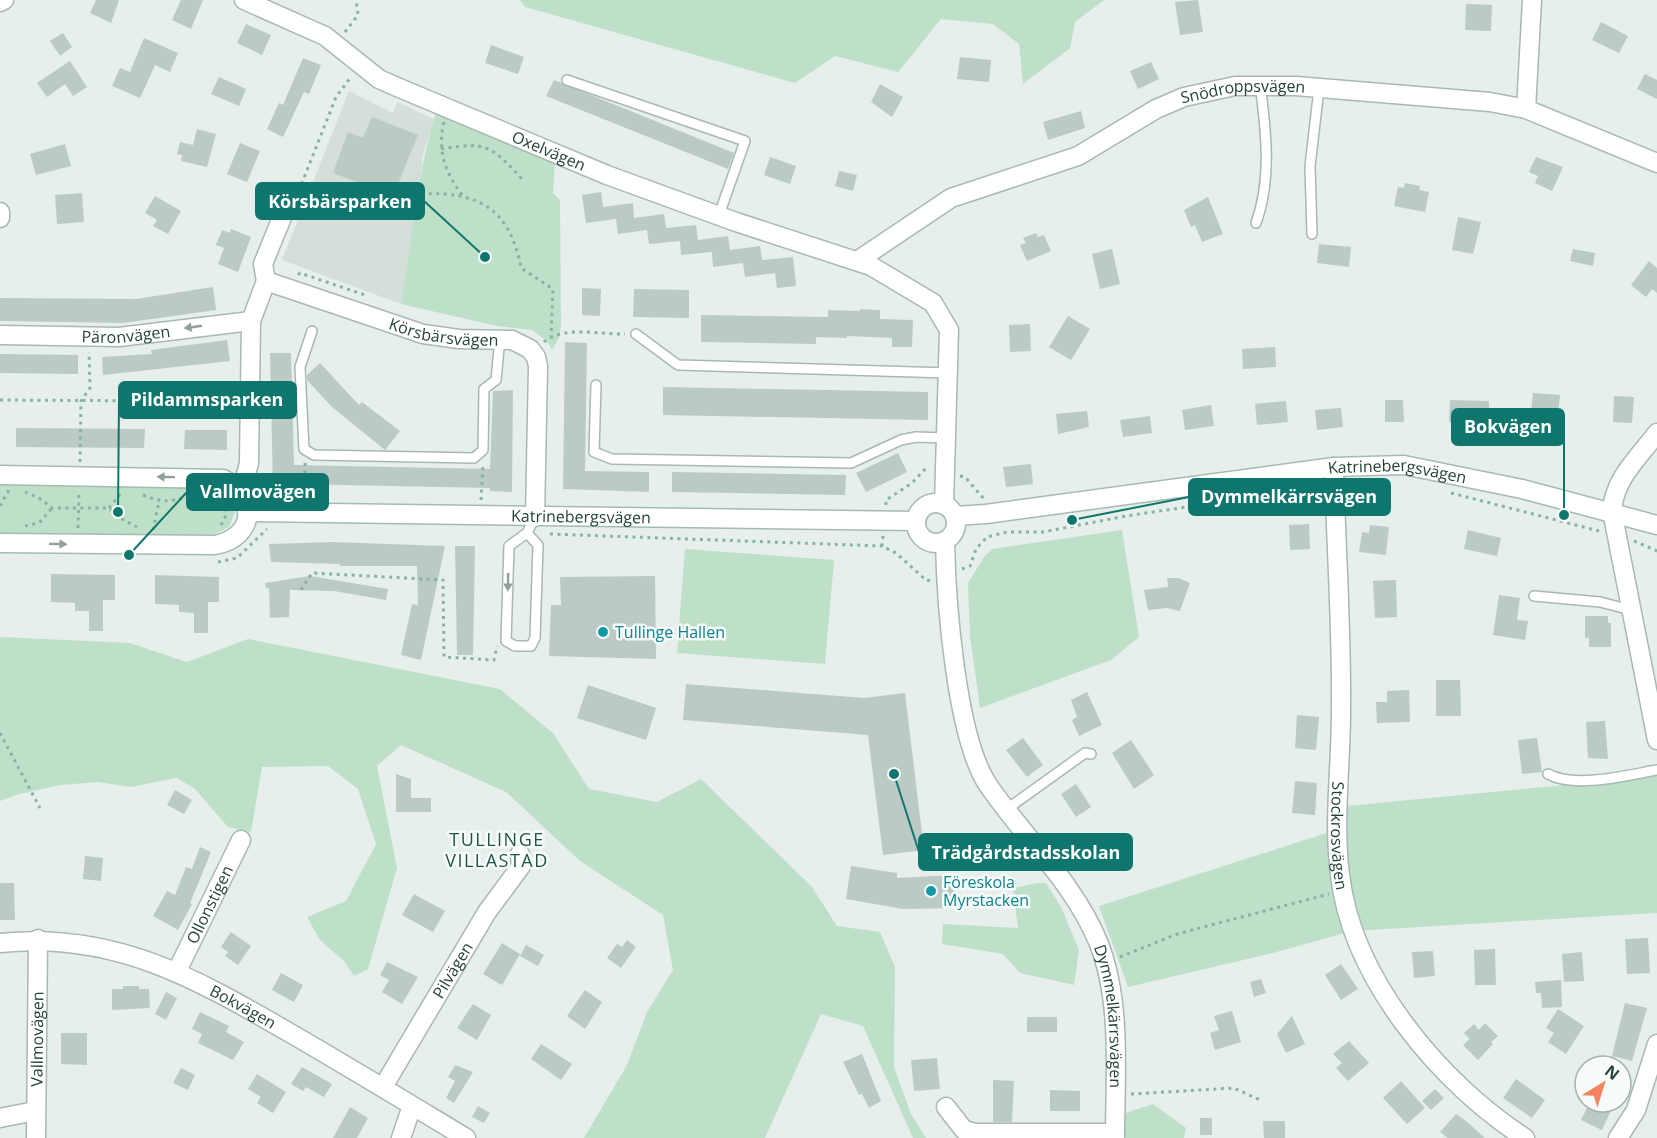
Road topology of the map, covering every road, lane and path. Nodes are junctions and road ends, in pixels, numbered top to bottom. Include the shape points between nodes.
1 (4, 0) edge
2 (244, 0) edge
3 (356, 0) edge
4 (1532, 0) edge
5 (0, 2) edge
6 (348, 38) dead end
7 (363, 67) junction
8 (567, 80) dead end
9 (1260, 84) junction
10 (1319, 89) junction
11 (447, 108) junction
12 (1526, 109) junction
13 (441, 149) junction
14 (1657, 163) edge
15 (523, 180) dead end
16 (421, 194) dead end
17 (463, 196) junction
18 (290, 207) joint
19 (0, 212) edge
20 (719, 215) junction
21 (0, 218) edge
22 (1256, 223) dead end
23 (1312, 234) dead end
24 (864, 263) junction
25 (266, 281) junction
26 (251, 321) junction
27 (312, 331) dead end
28 (0, 334) edge
29 (636, 334) joint
30 (551, 336) junction
31 (89, 337) junction
32 (500, 338) junction
33 (541, 345) dead end
34 (949, 373) junction
35 (596, 385) dead end
36 (250, 390) junction
37 (0, 400) edge
38 (81, 401) junction
39 (1657, 433) edge
40 (947, 438) junction
41 (304, 449) junction
42 (483, 450) junction
43 (947, 473) junction
44 (1334, 475) junction
45 (80, 476) junction
46 (8, 485) edge
47 (236, 488) junction
48 (0, 491) edge
49 (22, 491) dead end
50 (1448, 492) dead end
51 (129, 493) dead end
52 (137, 493) dead end
53 (193, 494) dead end
54 (1, 497) edge
55 (219, 497) dead end
56 (305, 498) dead end
57 (481, 501) dead end
58 (159, 504) junction
59 (0, 506) edge
60 (79, 507) junction
61 (52, 508) junction
62 (109, 508) junction
63 (950, 510) junction
64 (1612, 511) junction
65 (247, 512) junction
66 (916, 520) junction
67 (885, 522) junction
68 (531, 525) junction
69 (1657, 525) edge
70 (20, 527) dead end
71 (216, 529) dead end
72 (276, 530) dead end
73 (152, 532) junction
74 (160, 533) dead end
75 (1617, 536) junction
76 (945, 541) junction
77 (0, 543) edge
78 (77, 544) junction
79 (882, 546) junction
80 (1657, 551) edge
81 (212, 562) dead end
82 (945, 574) junction
83 (300, 590) dead end
84 (1534, 596) dead end
85 (1631, 610) junction
86 (506, 641) junction
87 (0, 733) edge
88 (1657, 740) edge
89 (1090, 754) dead end
90 (1657, 770) edge
91 (1548, 774) dead end
92 (40, 808) dead end
93 (1007, 809) junction
94 (241, 840) dead end
95 (520, 854) dead end
96 (1342, 890) junction
97 (38, 939) junction
98 (0, 942) edge
99 (1104, 963) junction
100 (177, 971) junction
101 (1657, 1044) edge
102 (383, 1087) junction
103 (1114, 1095) junction
104 (1260, 1100) dead end
105 (412, 1106) junction
106 (946, 1107) dead end
107 (35, 1111) junction
108 (0, 1118) edge
109 (1115, 1136) edge
110 (36, 1138) edge
111 (401, 1138) edge
112 (466, 1138) edge
113 (1526, 1138) edge
114 (1618, 1138) edge

1 - 5 street
2 - 7 street, Oxelvägen via 325,36
3 - 6 path via 358,15 347,26
4 - 12 street
7 - 11 street, Oxelvägen via 379,79
7 - 18 path via 336,97
8 - 20 lane via 745,141
9 - 10 street, Snödroppsvägen
9 - 22 lane via 1266,129 1265,198
9 - 24 street, Snödroppsvägen via 1208,91 1156,108 1078,156 951,198
10 - 12 street, Snödroppsvägen via 1479,101
10 - 23 lane via 1310,166
11 - 13 path
11 - 20 street, Oxelvägen via 607,175
12 - 14 street, Snödroppsvägen
13 - 15 path via 472,144 486,147 501,156
13 - 17 path via 447,172
16 - 17 path
17 - 30 path via 503,220 516,243 521,268 553,289
18 - 25 street via 263,264
19 - 21 street
20 - 24 street, Oxelvägen
24 - 34 street via 933,303 942,314 949,330
25 - 26 street
25 - 32 street, Körsbärsvägen via 423,334 459,339
26 -> 31 street, Päronvägen
26 - 36 street
27 - 41 lane via 300,367
28 - 31 street, Päronvägen
29 - 30 path
29 - 34 lane via 678,365
30 - 33 path
31 - 38 path via 90,388
32 - 42 lane via 496,380 484,389
32 - 68 street, Körsbärsvägen via 524,345 536,357
34 - 40 street
35 - 40 lane via 594,452 612,459 851,463 916,436
36 - 38 path via 164,401
36 - 47 street via 249,463
37 - 38 path
38 - 45 path
39 - 64 street via 1620,480 1613,495
40 - 43 street
41 - 42 lane via 314,455 474,458
41 - 56 path
42 - 57 path
43 - 63 street
43 - 67 path via 924,470 886,500
44 - 63 street, Katrinebergsvägen via 986,514
44 - 64 street, Katrinebergsvägen via 1404,465
44 - 82 path via 1043,532 1007,532 987,537 976,549 970,566
44 - 96 street, Stockrosvägen via 1341,712 1336,830
45 - 46 street
47 -> 45 street via 223,479
45 - 60 path
46 - 48 path
46 - 54 path
47 - 65 street via 244,497
49 - 61 path
50 - 75 path
51 - 62 path via 121,493
52 - 58 path
53 - 58 path
54 - 59 path
55 - 71 path via 227,513
58 - 73 path
60 - 61 path
60 - 62 path
60 - 78 path
61 - 70 path via 39,523
62 - 73 path via 120,518
63 - 66 street via 935,503 924,507
63 - 76 street via 955,530
64 - 69 street, Katrinebergsvägen
64 - 75 street
65 - 68 street, Katrinebergsvägen
65 - 78 street via 242,531 222,544
66 - 67 street, Katrinebergsvägen
66 - 76 street via 918,532 925,540
67 - 68 street, Katrinebergsvägen
67 - 79 path
68 - 79 path
68 -> 86 lane via 509,546
68 - 86 lane via 539,554 534,643 515,646
72 - 81 path via 265,530 237,558
73 - 74 path
75 - 80 path
75 - 85 street
76 - 82 street, Dymmelkärrsvägen
77 -> 78 street
79 - 82 path via 896,553 927,581
82 - 93 street, Dymmelkärrsvägen via 965,723 987,783
83 - 86 path via 312,573 443,580 444,657 494,660 498,643
84 - 85 lane via 1600,602
85 - 88 street
87 - 92 path
89 - 93 lane via 1085,753
90 - 91 lane via 1602,779 1558,780
93 - 99 street, Dymmelkärrsvägen via 1075,895
94 - 100 street, Ollonstigen
95 - 102 street, Pilvägen via 520,866
96 - 99 path via 1177,934
96 - 113 street, Stockrosvägen via 1352,931 1389,1002 1428,1052 1475,1100
97 - 98 street, Bokvägen
97 - 100 street, Bokvägen via 94,946
97 - 107 street, Vallmovägen
99 - 103 street, Dymmelkärrsvägen via 1113,1017
100 - 102 street, Bokvägen via 232,998
101 - 114 street via 1636,1110
102 - 105 street, Bokvägen
103 - 104 path via 1234,1088
103 - 109 street, Dymmelkärrsvägen
105 - 111 street
105 - 112 street, Bokvägen
106 - 109 street via 964,1130 975,1133
107 - 108 street
107 - 110 street, Vallmovägen

